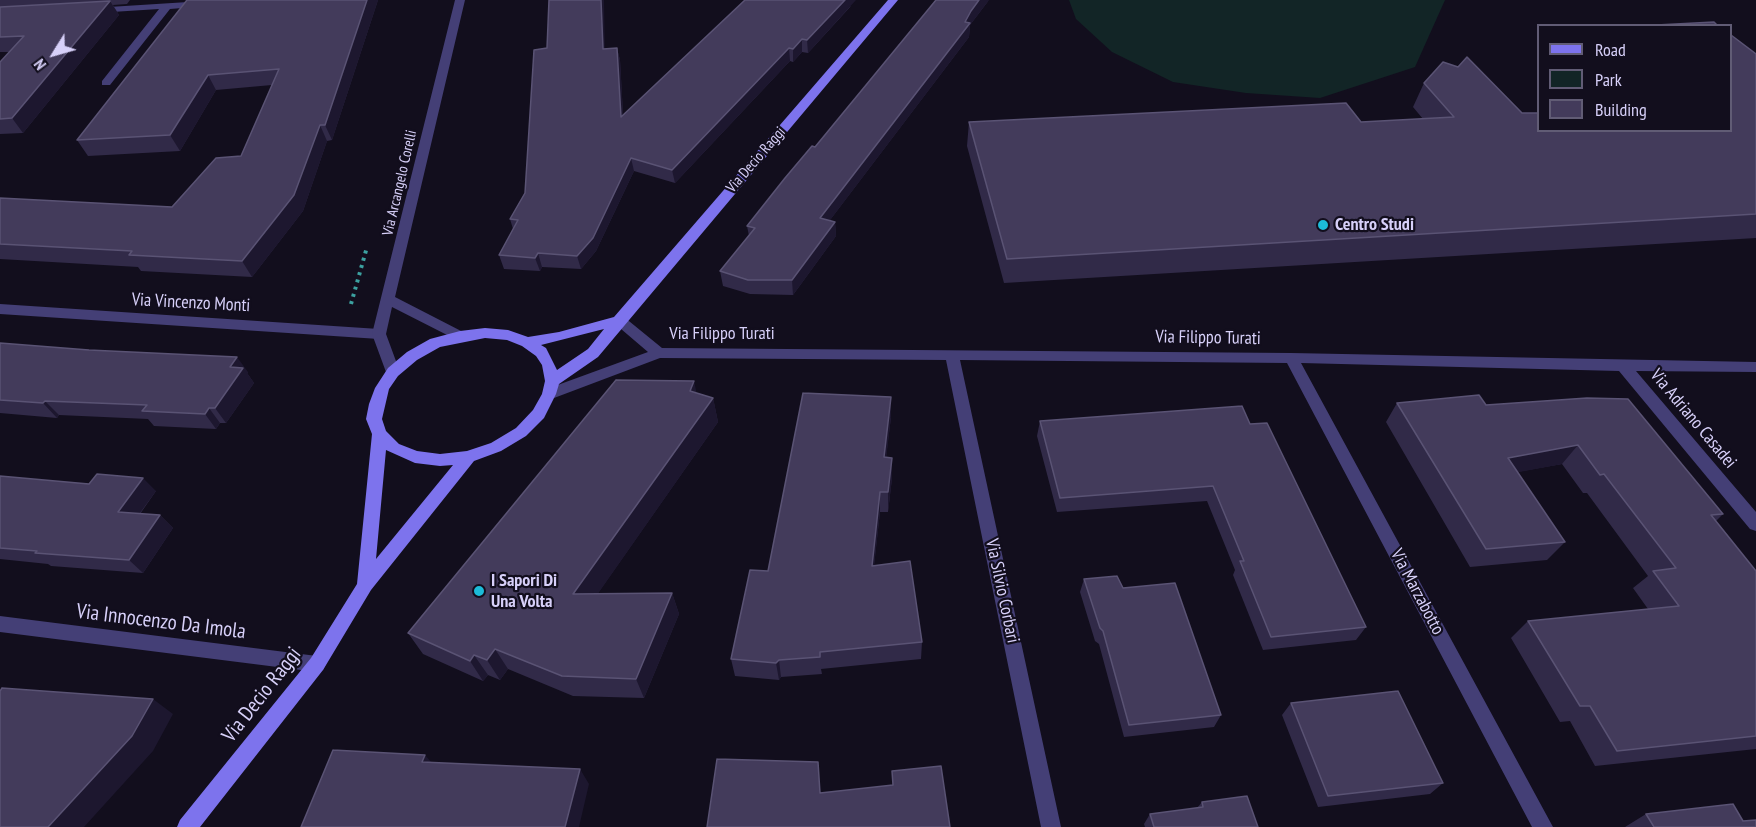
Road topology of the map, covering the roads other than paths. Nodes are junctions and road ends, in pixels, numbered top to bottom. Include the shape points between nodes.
1 (460, 0) edge
2 (893, 0) edge
3 (214, 3) edge
4 (167, 6) junction
5 (83, 11) edge
6 (106, 83) dead end
7 (389, 300) junction
8 (0, 309) edge
9 (619, 320) junction
10 (380, 334) junction
11 (460, 336) junction
12 (527, 342) junction
13 (659, 353) junction
14 (952, 355) junction
15 (1291, 358) junction
16 (1623, 366) junction
17 (1756, 367) edge
18 (393, 372) junction
19 (551, 388) junction
20 (380, 434) junction
21 (468, 456) junction
22 (1756, 524) edge
23 (365, 585) junction
24 (0, 624) edge
25 (317, 664) junction
26 (187, 827) edge
27 (1051, 827) edge
28 (1543, 827) edge

1 - 7 street, Via Arcangelo Corelli
2 - 9 main road, Via Decio Raggi
3 - 4 street
4 - 5 street
4 - 6 street
7 - 10 street, Via Arcangelo Corelli
7 - 11 street
8 - 10 street, Via Vincenzo Monti
9 - 12 main road
9 - 13 street, Via Filippo Turati
9 - 19 main road, Via Decio Raggi via 593,353
10 - 18 street
11 - 12 main road via 508,335
11 - 18 main road via 420,352
12 - 19 main road via 541,352 549,365
13 - 14 street, Via Filippo Turati
13 - 19 street, Via Filippo Turati
14 - 15 street, Via Filippo Turati
14 - 27 street, Via Silvio Corbari
15 - 16 street, Via Filippo Turati
15 - 28 street, Via Marzabotto
16 - 17 street, Via Filippo Turati
16 - 22 street, Via Adriano Casadei
18 - 20 main road via 376,404
19 - 21 main road via 539,414 521,432 496,447
20 - 21 main road via 394,448 415,457 440,460
20 - 23 main road, Via Decio Raggi
21 - 23 main road, Via Decio Raggi
23 - 25 main road, Via Decio Raggi
24 - 25 street, Via Innocenzo Da Imola
25 - 26 main road, Via Decio Raggi

